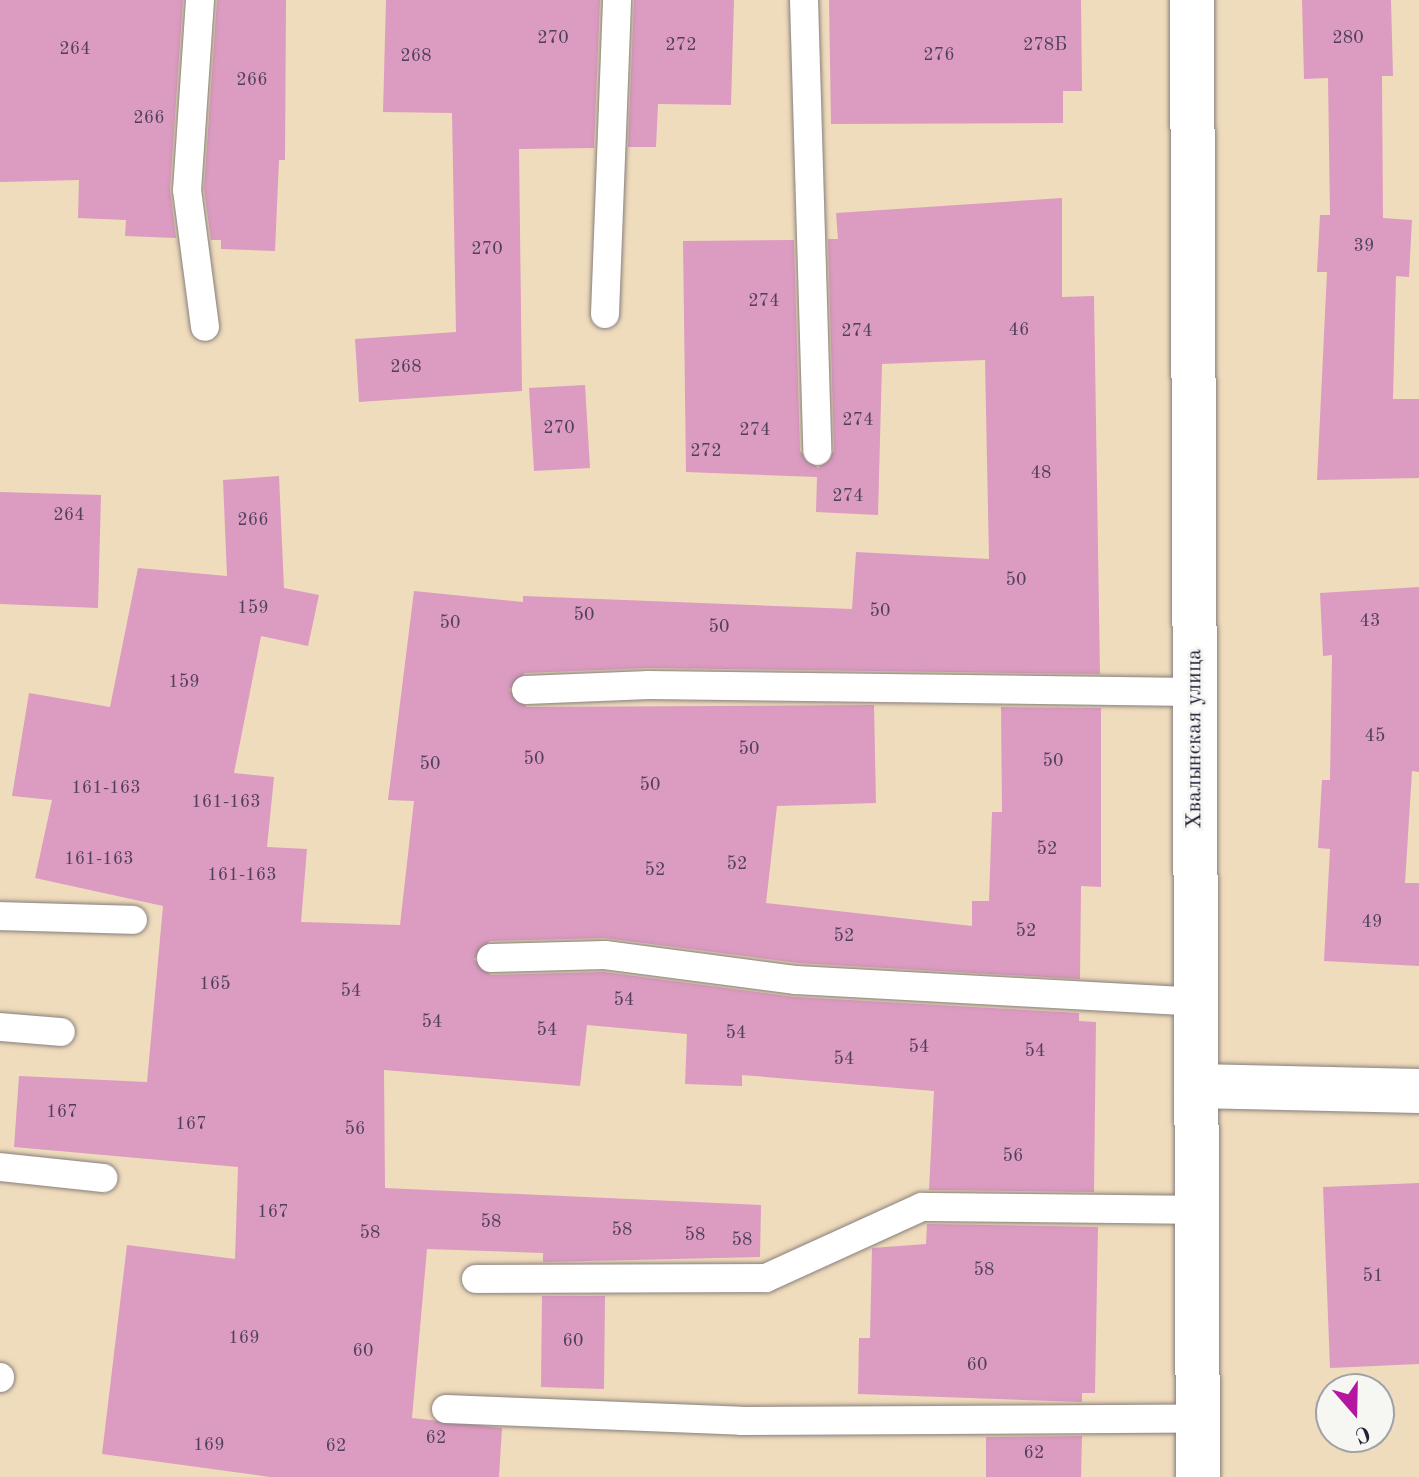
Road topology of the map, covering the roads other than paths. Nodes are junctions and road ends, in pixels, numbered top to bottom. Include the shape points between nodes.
1 (200, 0) edge
2 (617, 0) edge
3 (804, 0) edge
4 (1192, 0) edge
5 (605, 314) dead end
6 (205, 327) dead end
7 (817, 451) dead end
8 (526, 690) dead end
9 (1194, 692) junction
10 (0, 916) edge
11 (133, 920) dead end
12 (491, 958) dead end
13 (1196, 1002) junction
14 (0, 1027) edge
15 (61, 1032) dead end
16 (1196, 1086) junction
17 (1419, 1091) edge
18 (0, 1167) edge
19 (103, 1178) dead end
20 (1196, 1210) junction
21 (476, 1279) dead end
22 (446, 1409) dead end
23 (1198, 1419) junction
24 (1198, 1477) edge

1 - 6 lane via 187,190
2 - 5 lane
3 - 7 lane
4 - 9 street, Хвалынская улица
8 - 9 lane via 649,685
9 - 13 street, Хвалынская улица
10 - 11 lane
12 - 13 lane via 605,955 796,980
13 - 16 street, Хвалынская улица
14 - 15 lane
16 - 17 street
16 - 20 street, Хвалынская улица
18 - 19 lane
20 - 21 lane via 922,1207 766,1278
20 - 23 street, Хвалынская улица
22 - 23 lane via 741,1421
23 - 24 street, Хвалынская улица

